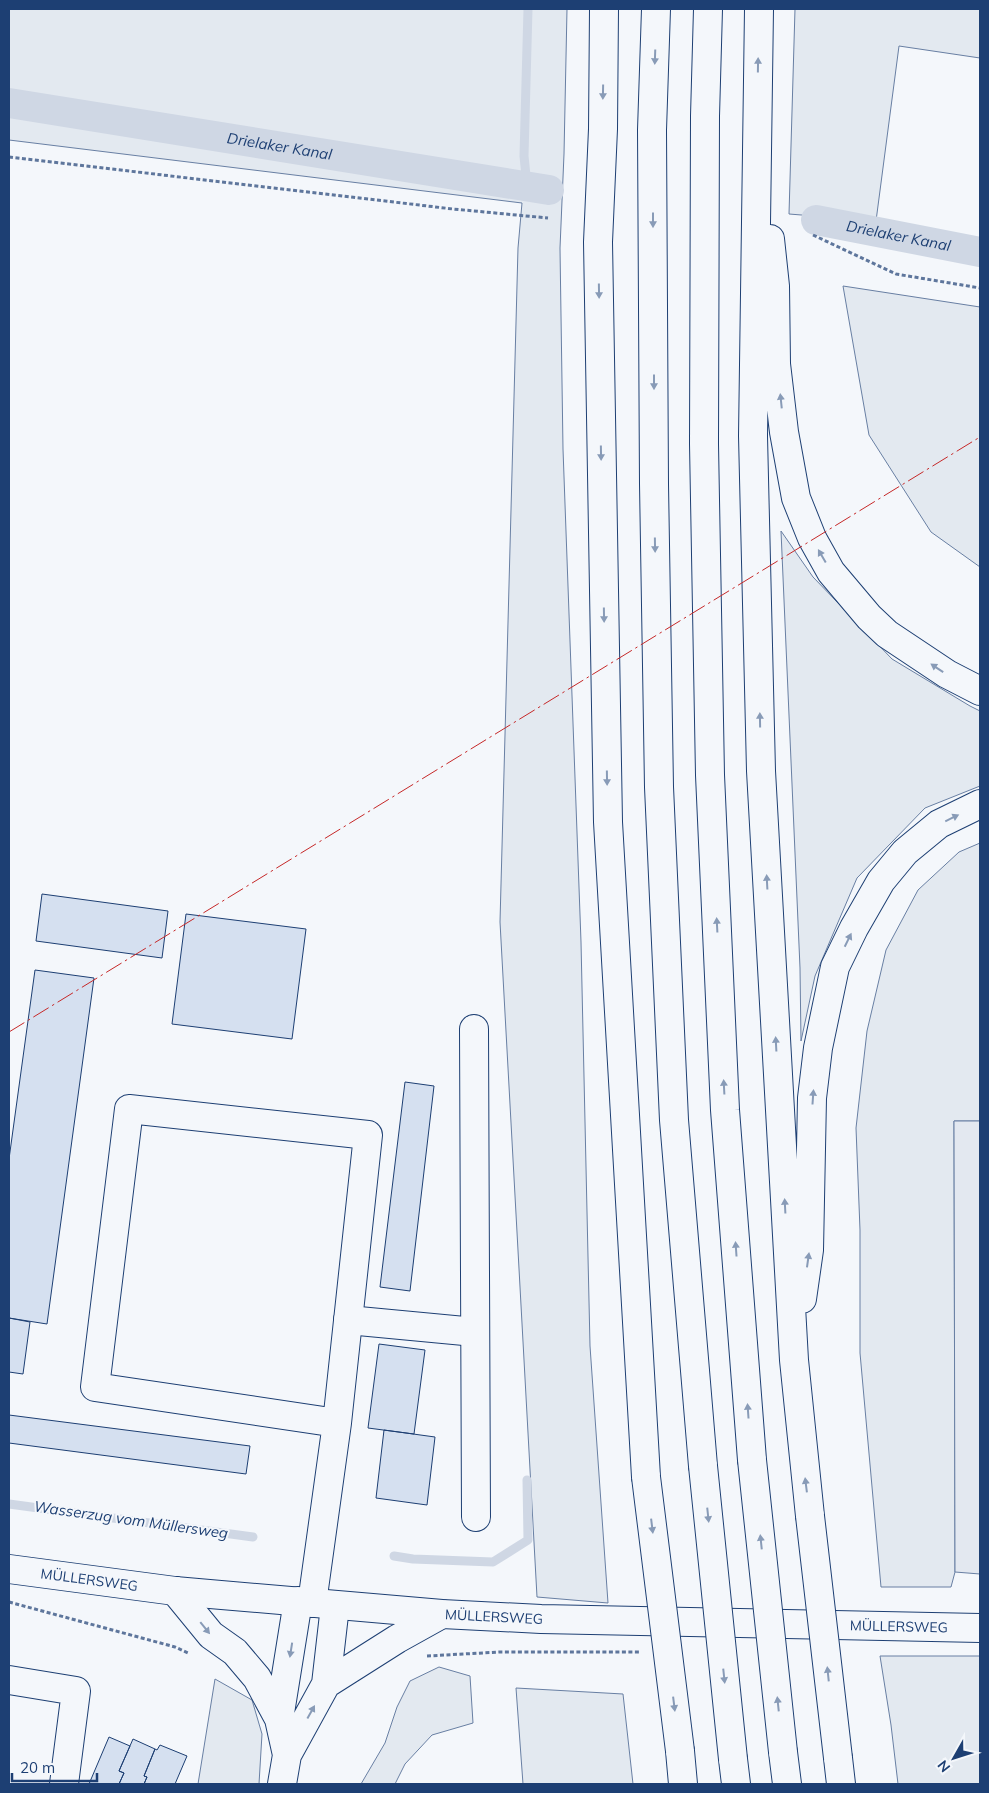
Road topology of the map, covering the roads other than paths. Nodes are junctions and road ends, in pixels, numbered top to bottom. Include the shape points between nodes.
1 (604, 9) edge
2 (656, 9) edge
3 (708, 9) edge
4 (759, 9) edge
5 (757, 113) junction
6 (980, 691) edge
7 (980, 804) edge
8 (474, 1029) dead end
9 (348, 1320) junction
10 (475, 1332) junction
11 (794, 1360) junction
12 (336, 1423) junction
13 (476, 1517) dead end
14 (9, 1569) edge
15 (175, 1591) junction
16 (315, 1604) junction
17 (442, 1614) junction
18 (980, 1628) edge
19 (9, 1680) edge
20 (326, 1684) junction
21 (279, 1719) junction
22 (287, 1755) junction
23 (734, 1772) edge
24 (64, 1784) edge
25 (282, 1784) edge
26 (684, 1784) edge
27 (787, 1784) edge
28 (841, 1784) edge

1 -> 26 main road, bridge via 598,242 608,822 646,1477
2 -> 23 main road, bridge via 652,140 659,787 674,1120 702,1466
27 -> 3 main road, bridge via 752,1460 725,1110 710,775 704,444
5 -> 4 main road
6 -> 5 main road via 947,674 887,634 869,617 831,572 812,538 796,498 776,364 775,286
11 -> 5 main road via 761,771 753,436
11 -> 7 main road via 809,1250 812,1098 818,1048 835,967 881,881 905,852 939,824
8 - 10 main road
9 - 10 main road
9 - 12 main road
9 - 12 main road via 368,1134 129,1109 96,1387
10 - 13 main road
28 -> 11 main road, bridge
12 - 16 main road
14 - 15 main road, MÜLLERSWEG
15 - 16 main road, MÜLLERSWEG
15 -> 21 main road via 211,1635 235,1652 257,1678
16 - 17 main road, MÜLLERSWEG
16 - 20 main road
16 -> 21 main road
17 - 18 main road, MÜLLERSWEG via 560,1620
17 - 20 main road
19 - 24 main road via 76,1691
22 -> 20 main road
21 - 22 main road
22 - 25 main road

